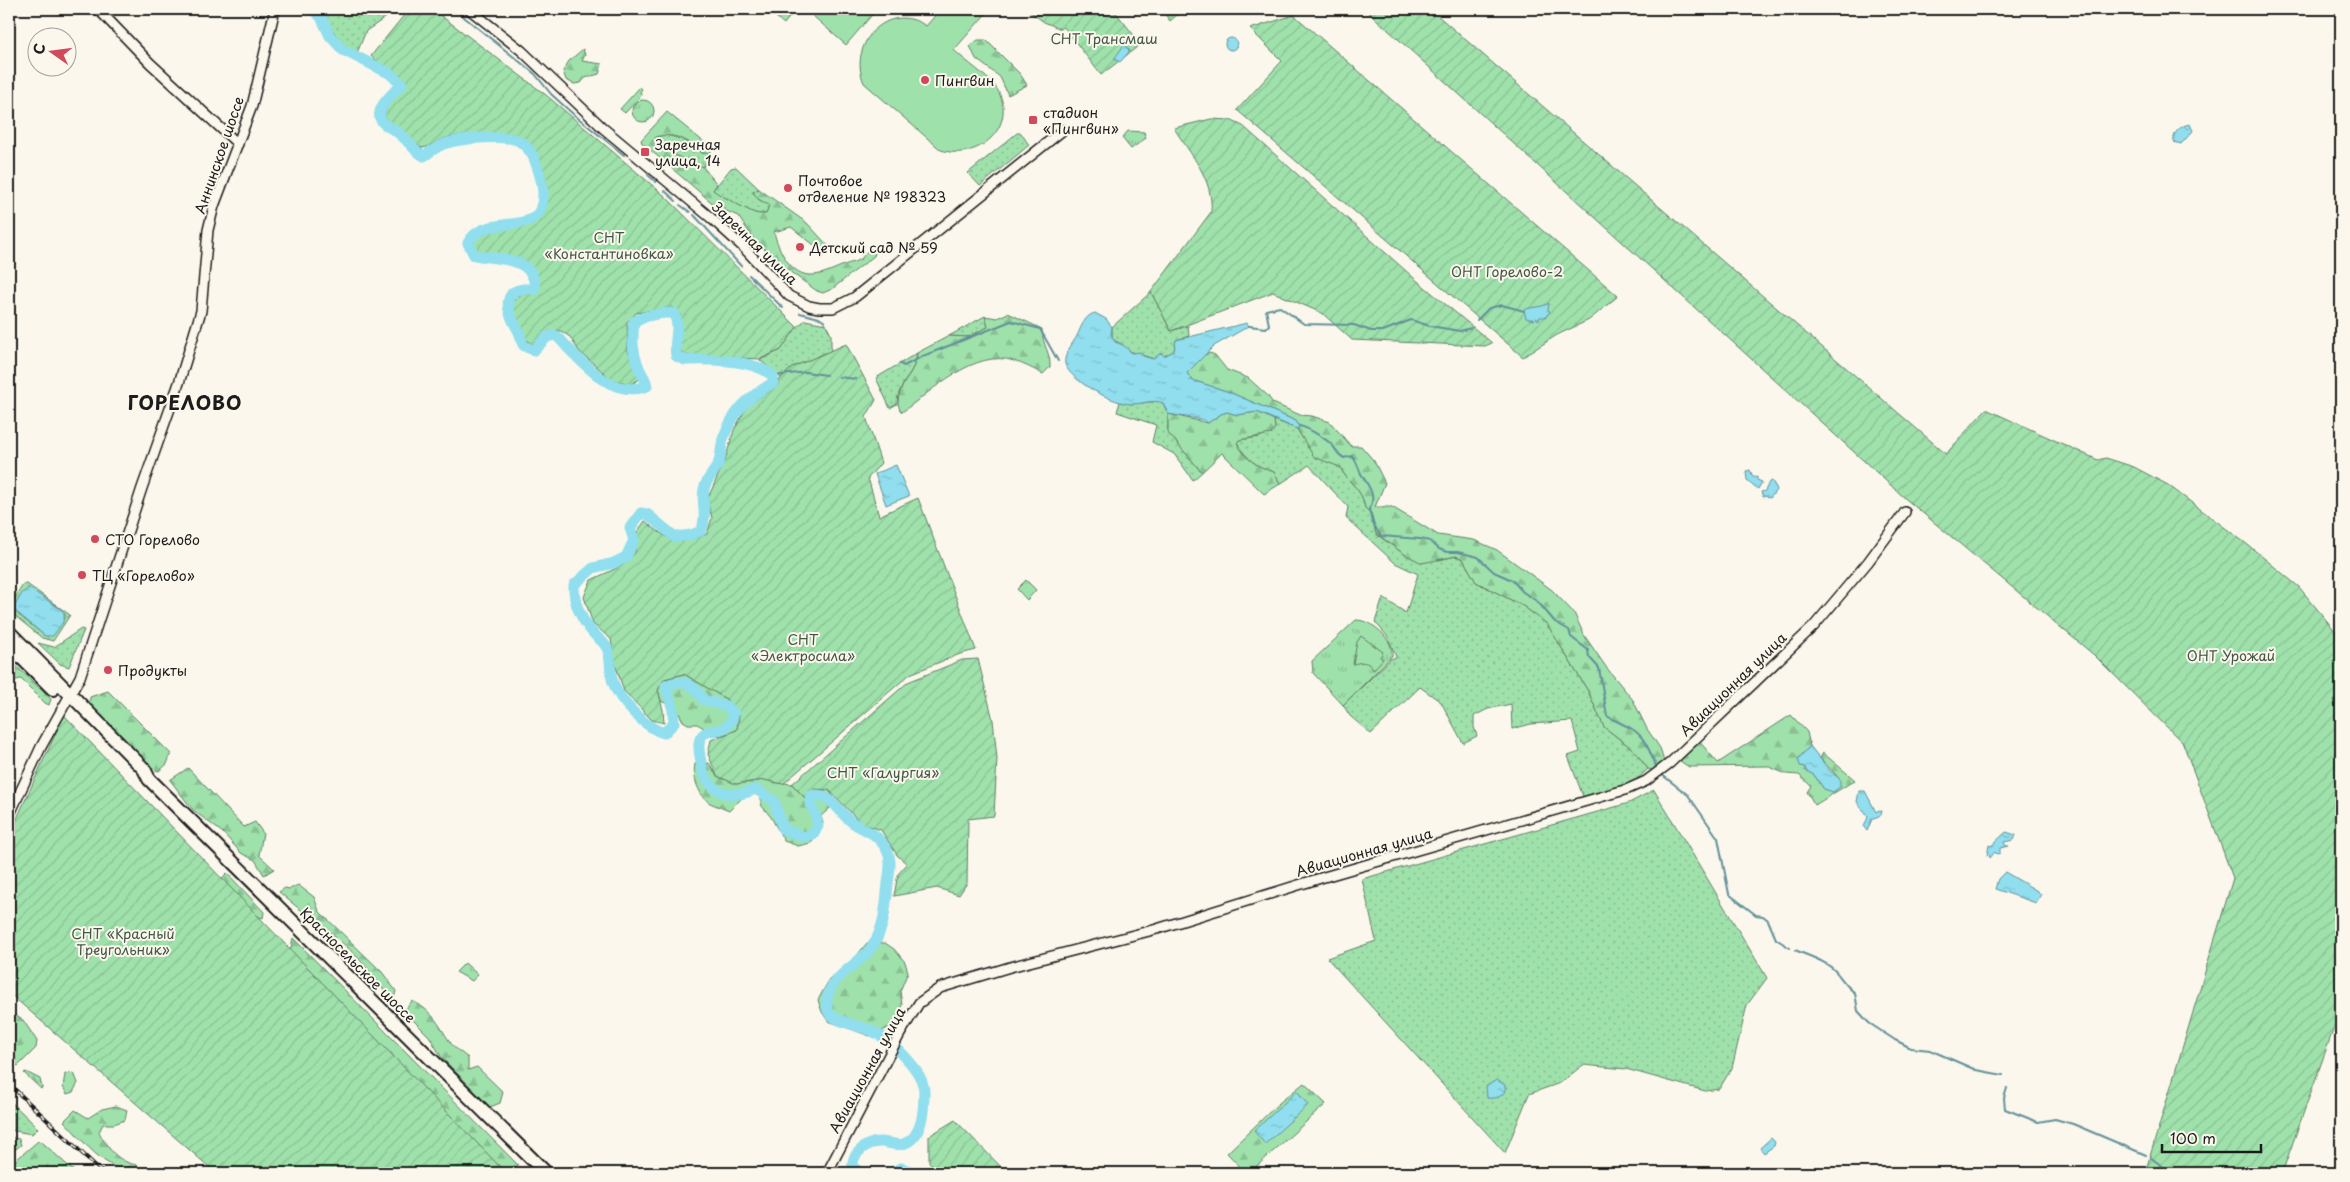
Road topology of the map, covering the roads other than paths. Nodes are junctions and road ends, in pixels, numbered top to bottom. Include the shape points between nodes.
1 (98, 9) edge
2 (275, 9) edge
3 (469, 9) edge
4 (1063, 130) dead end
5 (238, 144) junction
6 (1905, 512) dead end
7 (9, 632) edge
8 (9, 645) edge
9 (68, 698) junction
10 (9, 816) edge
11 (546, 1173) edge
12 (827, 1173) edge

1 - 5 street via 150,63
2 - 5 street, Аннинское шоссе via 252,106
3 - 4 street, Заречная улица via 711,218 789,296 809,306 833,308 855,297
5 - 9 street, Аннинское шоссе via 208,230 203,298 197,329 98,628 80,677
6 - 12 street, Авиационная улица via 1814,626 1670,763 1646,781 1540,816 1324,877 1157,929 940,988 919,1003 900,1034
7 - 9 highway, Красносельское шоссе
8 - 9 highway, Красносельское шоссе
9 - 10 street, Аннинское шоссе
9 - 11 highway, Красносельское шоссе via 144,769 149,779

